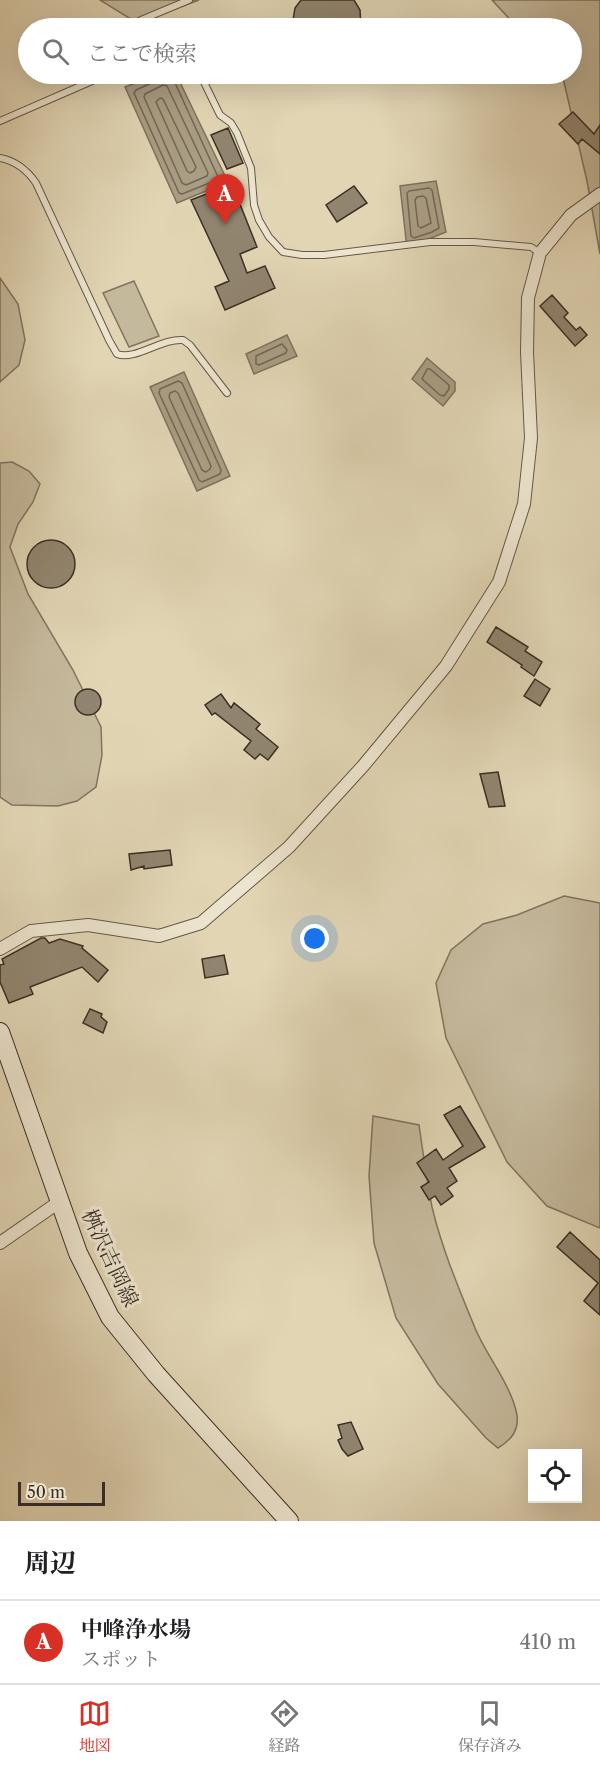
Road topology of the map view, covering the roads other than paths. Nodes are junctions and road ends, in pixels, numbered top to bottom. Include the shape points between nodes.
1 (189, 0) edge
2 (146, 18) edge
3 (83, 84) edge
4 (205, 84) edge
5 (0, 121) edge
6 (0, 158) edge
7 (600, 195) edge
8 (540, 253) junction
9 (226, 393) dead end
10 (0, 949) edge
11 (0, 1032) edge
12 (59, 1202) junction
13 (0, 1243) edge
14 (289, 1521) edge

1 - 2 lane
3 - 5 lane
4 - 8 lane via 220,115 237,133 251,168 254,205 264,231 283,252 324,255 430,242 474,242 531,246
6 - 9 lane via 22,167 36,183 117,354 128,356 166,341 183,340
7 - 8 street via 571,214
8 - 10 street via 528,298 531,438 524,504 499,582 446,666 289,847 201,923 159,936 88,925 31,931
11 - 12 main road, 桝沢吉岡線
12 - 13 street
12 - 14 main road, 桝沢吉岡線 via 78,1253 110,1317 156,1374

